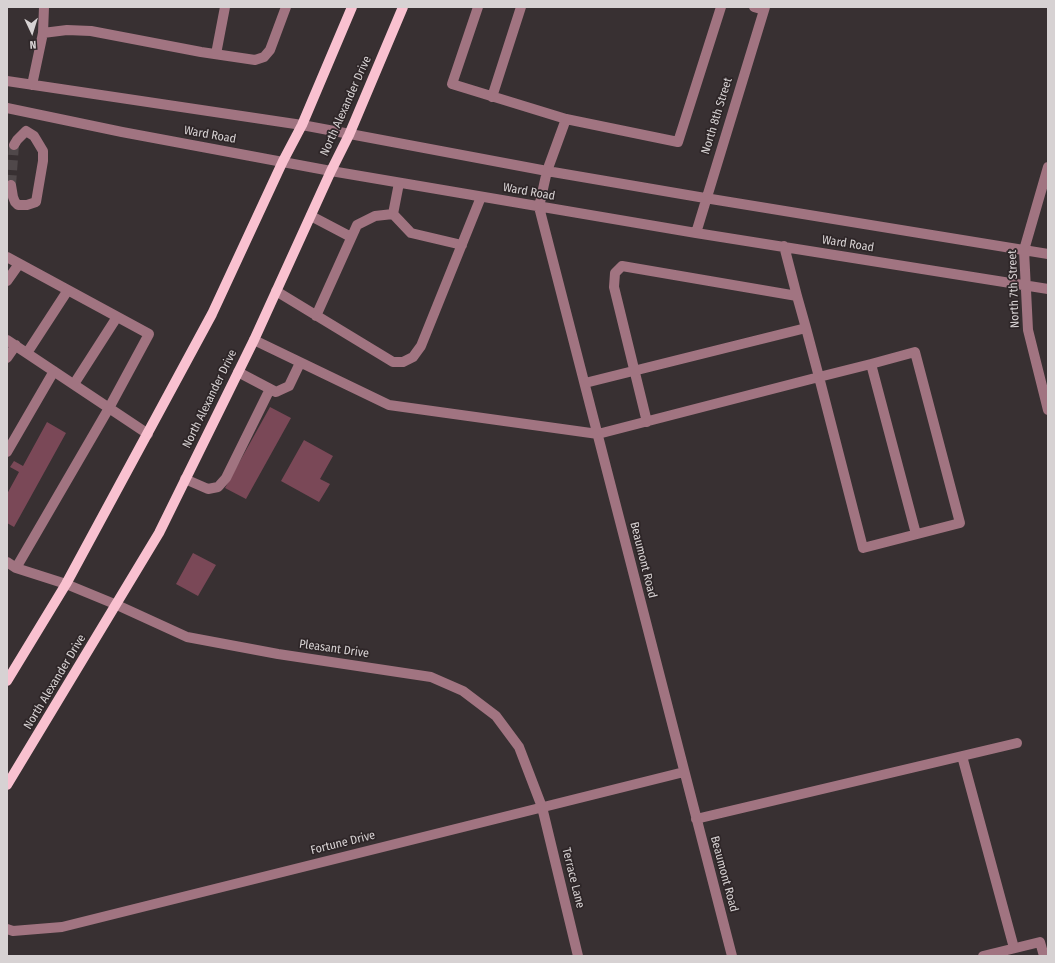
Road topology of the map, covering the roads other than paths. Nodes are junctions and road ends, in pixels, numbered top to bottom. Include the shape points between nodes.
1 (44, 7) edge
2 (225, 7) edge
3 (286, 7) edge
4 (352, 7) edge
5 (404, 7) edge
6 (478, 7) edge
7 (521, 7) edge
8 (722, 7) edge
9 (761, 8) edge
10 (43, 33) junction
11 (216, 54) junction
12 (7, 81) edge
13 (32, 85) junction
14 (492, 97) junction
15 (7, 108) edge
16 (30, 113) junction
17 (566, 119) junction
18 (302, 125) junction
19 (26, 131) junction
20 (349, 135) junction
21 (14, 145) tunnel mouth
22 (283, 161) junction
23 (1048, 168) edge
24 (331, 171) junction
25 (547, 171) junction
26 (399, 183) junction
27 (11, 185) dead end
28 (481, 197) junction
29 (705, 198) junction
30 (539, 207) junction
31 (393, 214) junction
32 (311, 216) junction
33 (696, 233) junction
34 (351, 237) junction
35 (462, 245) junction
36 (784, 246) junction
37 (1024, 250) junction
38 (1048, 254) edge
39 (7, 257) edge
40 (19, 264) junction
41 (7, 281) edge
42 (1025, 286) junction
43 (1048, 289) edge
44 (68, 290) junction
45 (276, 292) junction
46 (797, 296) junction
47 (316, 316) junction
48 (117, 317) junction
49 (806, 328) junction
50 (7, 340) edge
51 (254, 340) junction
52 (16, 345) junction
53 (27, 353) junction
54 (7, 358) edge
55 (300, 363) junction
56 (872, 364) junction
57 (635, 370) junction
58 (54, 371) junction
59 (238, 372) junction
60 (819, 377) junction
61 (584, 383) junction
62 (74, 384) junction
63 (270, 389) junction
64 (109, 408) junction
65 (1048, 410) edge
66 (647, 422) junction
67 (148, 434) junction
68 (598, 434) junction
69 (7, 452) edge
70 (185, 479) junction
71 (916, 534) junction
72 (7, 562) edge
73 (16, 568) junction
74 (66, 584) junction
75 (117, 605) junction
76 (7, 681) edge
77 (1017, 743) dead end
78 (962, 756) junction
79 (684, 772) junction
80 (7, 785) edge
81 (542, 807) junction
82 (696, 819) junction
83 (7, 929) edge
84 (1014, 948) junction
85 (578, 956) edge
86 (732, 956) edge
87 (983, 956) edge
88 (1044, 956) edge

1 - 10 street
2 - 11 street
3 - 11 street via 270,50 264,57 255,60
4 - 18 main road
5 - 20 main road, North Alexander Drive
6 - 14 street via 452,84
7 - 14 street
8 - 17 street via 678,142
9 - 29 street, North 8th Street
10 - 11 street via 91,31
10 - 13 street
12 - 13 street, Ward Road
13 - 18 street, Ward Road
14 - 17 street
15 - 16 street, Ward Road
16 - 19 street
16 - 22 street, Ward Road
17 - 25 street, Beaumont Road
18 - 20 street, Ward Road
18 - 22 main road
19 - 21 street
19 - 27 street via 34,136 44,151 36,202 18,205 13,197
20 - 24 main road, North Alexander Drive
20 - 25 street, Ward Road
22 - 24 street, Ward Road
22 - 67 main road via 212,314
23 - 37 street, North 7th Street
24 - 26 street, Ward Road
24 - 32 main road, North Alexander Drive
25 - 29 street, Ward Road
25 - 30 street, Beaumont Road
26 - 28 street, Ward Road
26 - 31 street
28 - 30 street, Ward Road
28 - 35 street
29 - 33 street, North 8th Street
29 - 37 street, Ward Road
30 - 33 street, Ward Road
30 - 61 street, Beaumont Road
31 - 34 street via 375,216 357,225
31 - 35 street via 411,233
32 - 34 street
32 - 45 main road, North Alexander Drive
33 - 36 street, Ward Road
34 - 47 street
35 - 47 street via 421,346 413,357 403,362 393,362
36 - 42 street, Ward Road
36 - 46 street
37 - 38 street, Ward Road
37 - 42 street, North 7th Street
39 - 40 street
40 - 41 street
40 - 44 street
42 - 43 street, Ward Road
42 - 65 street, North 7th Street via 1028,330
44 - 48 street
44 - 53 street
45 - 47 street
45 - 51 main road, North Alexander Drive
46 - 49 street
46 - 57 street via 622,266 615,273 614,287
48 - 62 street
48 - 64 street via 149,334
49 - 57 street
49 - 60 street
50 - 52 street
51 - 55 street
51 - 59 main road, North Alexander Drive
52 - 53 street
52 - 54 street
53 - 58 street
55 - 63 street via 289,386 276,392
55 - 68 street via 389,405
56 - 60 street
56 - 71 street
56 - 71 street via 915,352 960,523
57 - 61 street
57 - 66 street
58 - 62 street
58 - 69 street
59 - 63 street
59 - 70 main road, North Alexander Drive
60 - 66 street
60 - 71 street via 863,548
61 - 68 street, Beaumont Road
62 - 64 street
63 - 70 street via 226,478 218,487 208,489
64 - 67 street
64 - 73 street
66 - 68 street
67 - 74 main road
68 - 79 street, Beaumont Road
70 - 75 main road, North Alexander Drive via 159,533
72 - 73 street, Pleasant Drive
73 - 74 street, Pleasant Drive
74 - 75 street, Pleasant Drive
74 - 76 main road
75 - 80 main road, North Alexander Drive
75 - 81 street, Pleasant Drive via 187,637 278,654 431,677 463,691 496,716 519,747
77 - 78 street
78 - 82 street
78 - 84 street
79 - 81 street, Fortune Drive
79 - 82 street, Beaumont Road
81 - 83 street, Fortune Drive via 62,927 13,931
81 - 85 street, Terrace Lane
82 - 86 street, Beaumont Road
84 - 87 street
84 - 88 street via 1040,942

